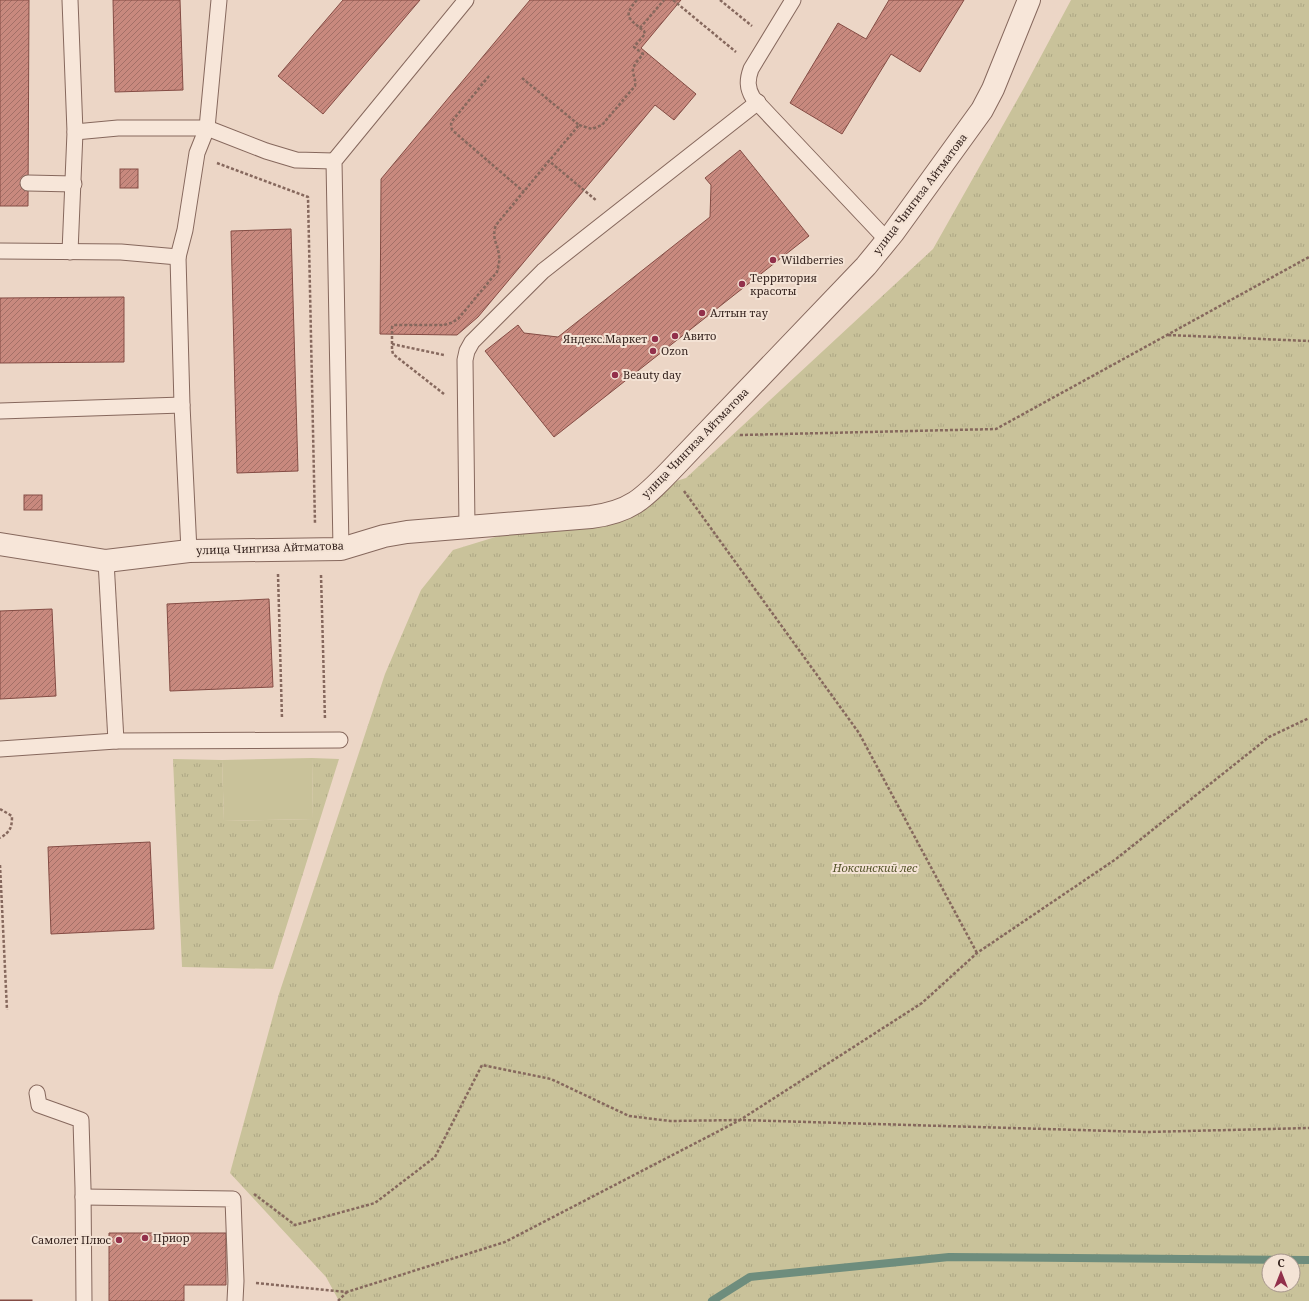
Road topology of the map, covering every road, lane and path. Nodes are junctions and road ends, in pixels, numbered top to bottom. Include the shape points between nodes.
1 (70, 0) edge
2 (218, 0) edge
3 (466, 0) edge
4 (637, 0) edge
5 (664, 0) edge
6 (673, 0) edge
7 (720, 0) edge
8 (793, 0) edge
9 (1029, 0) edge
10 (640, 28) junction
11 (769, 40) junction
12 (753, 66) junction
13 (490, 76) dead end
14 (522, 78) dead end
15 (758, 102) junction
16 (579, 126) junction
17 (207, 128) junction
18 (75, 132) junction
19 (197, 156) junction
20 (334, 161) junction
21 (549, 161) junction
22 (28, 183) dead end
23 (74, 184) junction
24 (584, 191) dead end
25 (524, 192) junction
26 (888, 240) junction
27 (0, 251) edge
28 (70, 252) junction
29 (178, 257) junction
30 (1309, 257) edge
31 (1167, 335) junction
32 (1309, 341) edge
33 (392, 344) junction
34 (465, 360) junction
35 (182, 405) junction
36 (0, 411) edge
37 (466, 411) junction
38 (704, 436) junction
39 (670, 471) junction
40 (467, 527) junction
41 (0, 544) edge
42 (331, 549) junction
43 (189, 550) junction
44 (278, 550) junction
45 (106, 561) junction
46 (1309, 718) edge
47 (333, 740) joint
48 (116, 741) junction
49 (283, 741) junction
50 (0, 749) edge
51 (0, 809) edge
52 (0, 838) edge
53 (0, 865) edge
54 (977, 953) junction
55 (7, 1010) dead end
56 (37, 1093) dead end
57 (740, 1120) junction
58 (1309, 1128) edge
59 (83, 1197) junction
60 (233, 1199) junction
61 (236, 1281) junction
62 (347, 1292) junction
63 (84, 1301) edge
64 (235, 1301) edge
65 (338, 1301) edge

1 - 18 lane
2 - 17 lane
3 - 20 lane
4 - 10 path via 628,14
5 - 10 path
6 - 12 path
7 - 11 path
8 - 11 lane
9 - 26 street, улица Чингиза Айтматова via 982,110
10 - 16 path via 644,34 634,47 643,54 633,68 635,86 602,126 592,129
11 - 12 lane
12 - 15 lane via 748,76 748,86
13 - 25 path via 452,120 451,127 454,134
14 - 16 path
15 - 26 lane
15 - 34 lane via 543,272 472,342
16 - 21 path
17 - 18 lane via 118,128
17 - 19 lane
17 - 20 lane via 296,160
18 - 23 lane
19 - 29 lane
19 - 42 path via 308,197 316,532
20 - 42 lane
21 - 24 path
21 - 25 path
22 - 23 lane
23 - 28 lane
25 - 33 path via 496,225 494,238 499,256 497,272 458,319 444,325 394,325
26 - 38 street, улица Чингиза Айтматова
27 - 28 lane
28 - 29 lane via 121,252
29 - 35 lane
30 - 31 path
31 - 32 path
31 - 38 path via 996,429
33 - 34 path
33 - 37 path via 395,356
34 - 37 lane
35 - 36 lane
35 - 43 lane
37 - 40 lane
38 - 39 street, улица Чингиза Айтматова
39 - 40 street, улица Чингиза Айтматова via 645,496 609,515
39 - 54 path via 859,733
40 - 42 street, улица Чингиза Айтматова via 394,533
41 - 45 street, улица Чингиза Айтматова
42 - 44 street, улица Чингиза Айтматова
42 - 47 path
43 - 44 street, улица Чингиза Айтматова
43 - 45 street, улица Чингиза Айтматова
44 - 49 path
45 - 48 lane
46 - 54 path via 1269,737 1116,859
47 - 49 lane
48 - 49 lane
48 - 50 lane
51 - 52 path via 12,816 12,823 8,834
53 - 55 path
54 - 57 path via 922,1003
56 - 59 lane via 39,1105 81,1120
57 - 58 path via 1147,1132
57 - 60 path via 670,1121 629,1116 551,1079 482,1065 435,1157 375,1203 295,1225 253,1193
57 - 62 path via 505,1242
59 - 60 lane
59 - 63 lane
60 - 61 lane
61 - 62 path
61 - 64 lane
62 - 65 path

